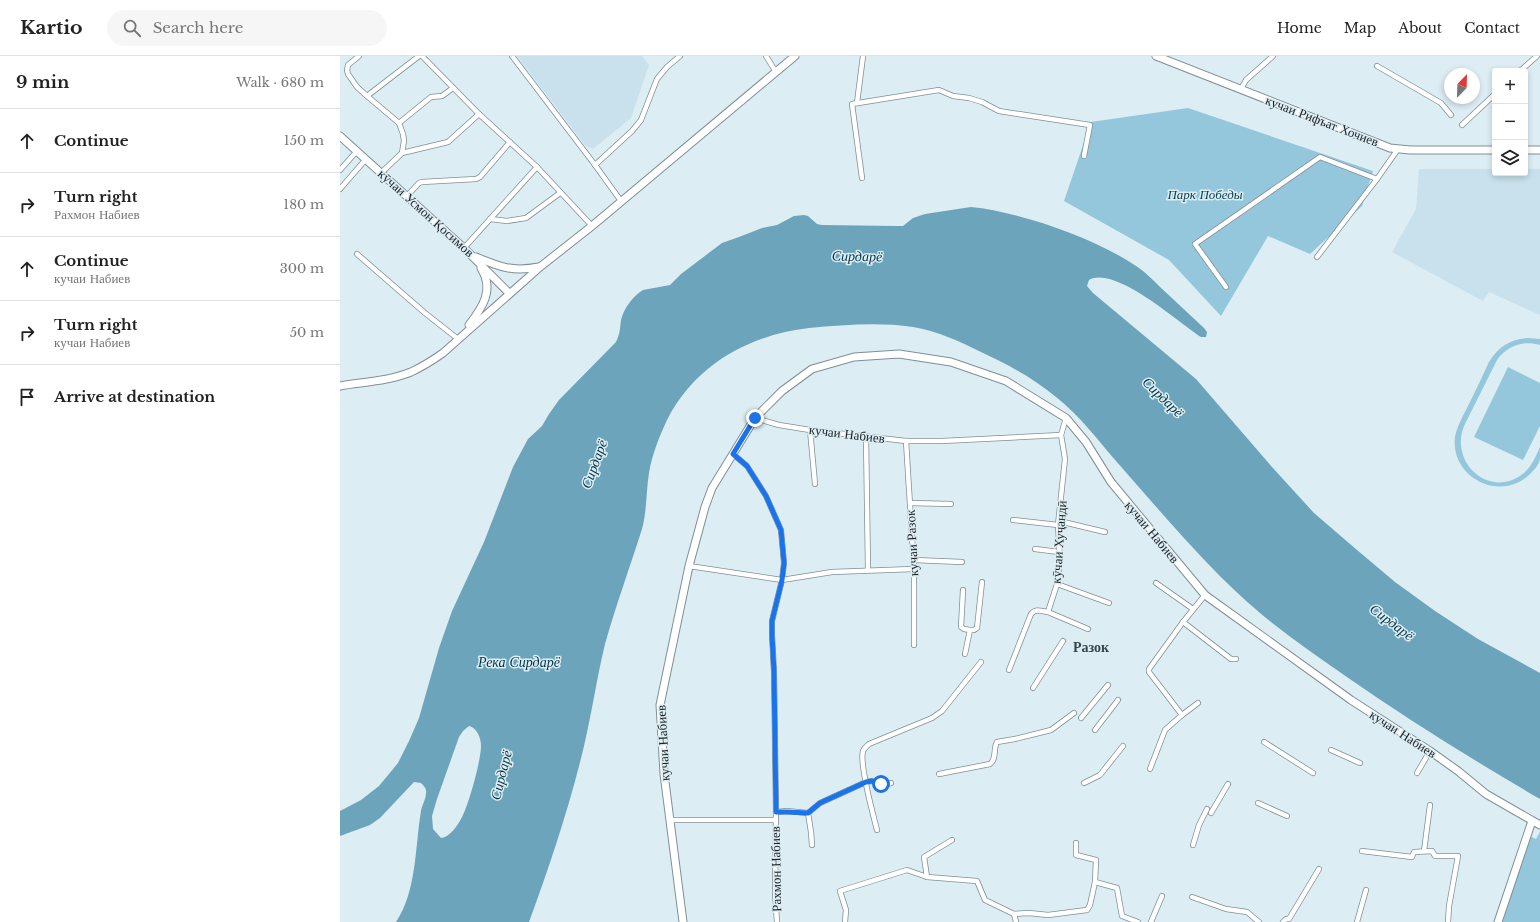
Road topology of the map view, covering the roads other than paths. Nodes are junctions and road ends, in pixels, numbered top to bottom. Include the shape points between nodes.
1 (360, 56) edge
2 (419, 56) edge
3 (422, 56) edge
4 (512, 56) edge
5 (680, 56) edge
6 (766, 56) edge
7 (795, 56) edge
8 (863, 56) edge
9 (1156, 56) edge
10 (1273, 56) edge
11 (1537, 56) edge
12 (1377, 66) dead end
13 (1523, 68) edge
14 (340, 70) edge
15 (347, 70) junction
16 (776, 72) junction
17 (453, 88) junction
18 (1241, 90) junction
19 (367, 96) junction
20 (1492, 97) edge
21 (857, 103) junction
22 (479, 114) junction
23 (1451, 115) dead end
24 (399, 123) junction
25 (1462, 125) dead end
26 (340, 136) edge
27 (510, 142) junction
28 (1398, 149) junction
29 (1492, 150) edge
30 (1528, 150) edge
31 (1540, 150) edge
32 (357, 151) junction
33 (402, 153) junction
34 (1084, 156) dead end
35 (366, 160) junction
36 (595, 165) junction
37 (537, 167) junction
38 (340, 170) edge
39 (381, 173) junction
40 (862, 178) dead end
41 (1377, 179) junction
42 (340, 189) edge
43 (560, 192) junction
44 (407, 196) junction
45 (621, 201) junction
46 (490, 219) junction
47 (592, 226) junction
48 (464, 248) junction
49 (357, 254) dead end
50 (472, 255) junction
51 (1317, 257) dead end
52 (540, 267) junction
53 (1226, 287) dead end
54 (509, 293) junction
55 (458, 339) junction
56 (340, 386) edge
57 (755, 418) junction
58 (1066, 418) junction
59 (810, 430) junction
60 (1060, 435) junction
61 (866, 436) junction
62 (906, 441) junction
63 (733, 454) junction
64 (815, 484) dead end
65 (910, 503) junction
66 (951, 504) dead end
67 (1013, 520) dead end
68 (1059, 523) junction
69 (1105, 532) dead end
70 (1035, 550) dead end
71 (1059, 552) junction
72 (914, 560) junction
73 (962, 562) dead end
74 (689, 566) junction
75 (914, 569) junction
76 (868, 570) junction
77 (782, 580) junction
78 (982, 582) dead end
79 (1156, 583) dead end
80 (1057, 584) junction
81 (963, 590) dead end
82 (1205, 595) junction
83 (1109, 603) dead end
84 (1193, 609) junction
85 (1048, 612) junction
86 (1183, 622) junction
87 (970, 630) junction
88 (1088, 630) dead end
89 (1063, 641) dead end
90 (914, 645) dead end
91 (965, 654) dead end
92 (1236, 659) dead end
93 (981, 662) dead end
94 (1009, 670) dead end
95 (1108, 686) dead end
96 (1033, 688) dead end
97 (1118, 700) dead end
98 (1198, 703) dead end
99 (1074, 713) dead end
100 (1182, 715) junction
101 (1081, 718) dead end
102 (1095, 730) dead end
103 (1264, 742) dead end
104 (1123, 746) dead end
105 (1331, 750) dead end
106 (1430, 751) junction
107 (1360, 763) dead end
108 (1150, 769) dead end
109 (1313, 773) dead end
110 (1418, 773) dead end
111 (939, 774) dead end
112 (866, 782) junction
113 (891, 783) dead end
114 (1084, 783) dead end
115 (1228, 784) dead end
116 (1258, 803) dead end
117 (1430, 805) dead end
118 (1207, 809) dead end
119 (776, 812) junction
120 (808, 813) junction
121 (1211, 813) dead end
122 (1288, 816) dead end
123 (670, 820) junction
124 (776, 820) junction
125 (1532, 821) junction
126 (1540, 825) edge
127 (877, 830) dead end
128 (952, 840) dead end
129 (1076, 843) dead end
130 (812, 845) dead end
131 (1193, 845) dead end
132 (1424, 851) junction
133 (1362, 852) dead end
134 (1319, 869) dead end
135 (927, 877) junction
136 (1095, 882) junction
137 (1366, 890) dead end
138 (1162, 896) dead end
139 (1192, 897) dead end
140 (1014, 914) junction
141 (682, 922) edge
142 (777, 922) edge
143 (845, 922) edge
144 (1016, 922) edge
145 (1138, 922) edge
146 (1151, 922) edge
147 (1259, 922) edge
148 (1283, 922) edge
149 (1357, 922) edge
150 (1448, 922) edge
151 (1498, 922) edge

1 - 15 street
2 - 19 street
3 - 17 street
4 - 36 street
5 - 36 street via 657,79 642,120
6 - 16 street
7 - 16 main road
8 - 21 street
9 - 18 main road, кучаи Рифъат Хочиев
10 - 18 street via 1246,80
11 - 13 street
12 - 23 street via 1440,104
14 - 15 street
15 - 19 street
16 - 45 main road
17 - 22 street
17 - 24 street via 442,96 431,97
18 - 28 main road, кучаи Рифъат Хочиев
19 - 24 street
20 - 25 street
21 - 34 street via 939,90 953,96 982,102 999,111 1090,125
21 - 40 street via 852,104
22 - 27 street
22 - 33 street via 448,142
24 - 33 street via 404,141
26 - 32 main road, кӯчаи Усмон Қосимов
27 - 37 street
27 - 44 street via 480,177 422,182
28 - 29 main road, кучаи Рифъат Хочиев
28 - 41 street
30 - 31 main road
32 - 35 main road, кӯчаи Усмон Қосимов
32 - 38 street
33 - 39 street
35 - 39 main road, кӯчаи Усмон Қосимов
35 - 42 street
36 - 45 street
37 - 43 street
37 - 46 street
39 - 44 main road, кӯчаи Усмон Қосимов
41 - 51 street
41 - 53 street via 1320,157 1195,244
43 - 46 street via 526,218
43 - 47 street
44 - 48 main road, кӯчаи Усмон Қосимов
45 - 47 main road
46 - 48 street
47 - 52 main road
48 - 50 main road, кӯчаи Усмон Қосимов
49 - 55 street
50 - 52 main road via 511,270
50 - 54 main road, кӯчаи Усмон Қосимов
50 - 55 main road via 485,275 487,291 480,311
52 - 54 main road
54 - 55 main road
55 - 56 main road via 443,353 410,372 389,378 364,379
57 - 58 main road, кучаи Набиев via 782,392 812,369 854,357 899,354 951,362 1006,381
57 - 59 street, кучаи Набиев
57 - 63 main road, кучаи Набиев
58 - 60 street
58 - 82 main road, кучаи Набиев via 1086,442 1111,482
59 - 61 street, кучаи Набиев
59 - 64 street
60 - 62 street, кучаи Набиев
60 - 68 street, кӯчаи Хуҷандӣ via 1065,459
61 - 62 street, кучаи Набиев
61 - 76 street
62 - 65 street, кучаи Разок
63 - 74 main road, кучаи Набиев via 712,488
63 - 77 street via 747,466 766,496 781,530 784,563
65 - 66 street
65 - 72 street, кучаи Разок
67 - 68 street
68 - 69 street
68 - 71 street, кӯчаи Хуҷандӣ
70 - 71 street
71 - 80 street, кӯчаи Хуҷандӣ
72 - 73 street
72 - 75 street, кучаи Разок
74 - 77 street
74 - 123 main road, кучаи Набиев via 660,705
75 - 76 street
75 - 90 street, кучаи Разок
76 - 77 street via 832,572
77 - 119 street, Рахмон Набиев via 772,621
78 - 87 street via 977,628
79 - 84 street
80 - 83 street
80 - 85 street, кӯчаи Хуҷандӣ
81 - 87 street via 961,626
82 - 84 street
82 - 106 main road, кучаи Набиев via 1345,696
84 - 86 street
85 - 88 street
85 - 94 street via 1038,610 1031,614
86 - 92 street via 1231,659
86 - 100 street via 1148,669
87 - 91 street
89 - 96 street
93 - 112 street via 942,711 932,718 869,744 862,757
95 - 101 street
97 - 102 street
98 - 100 street
99 - 111 street via 1051,730 997,742 994,760 990,764
100 - 108 street via 1165,730
103 - 109 street
104 - 114 street via 1100,775
105 - 107 street
106 - 110 street
106 - 125 main road, кучаи Набиев via 1486,794
112 - 113 street
112 - 120 street via 820,803
112 - 127 street
115 - 121 street
116 - 122 street
117 - 132 street
118 - 131 street via 1199,824
119 - 120 street
119 - 124 street, Рахмон Набиев
120 - 130 street
123 - 124 street
123 - 141 main road, кучаи Набиев
124 - 142 street, Рахмон Набиев
125 - 126 main road, кучаи Набиев
125 - 151 main road
128 - 135 street via 924,857
129 - 136 street via 1076,855 1096,860
132 - 133 street via 1414,852 1412,857
132 - 150 street via 1432,851 1435,856 1458,856 1448,906
134 - 148 street via 1289,919
135 - 140 street via 977,881 985,900
135 - 143 street via 907,870 840,891 846,910
136 - 140 street via 1087,910 1048,915
136 - 145 street via 1117,888 1122,916
137 - 149 street
138 - 146 street
139 - 147 street via 1226,909 1247,912
140 - 144 street

